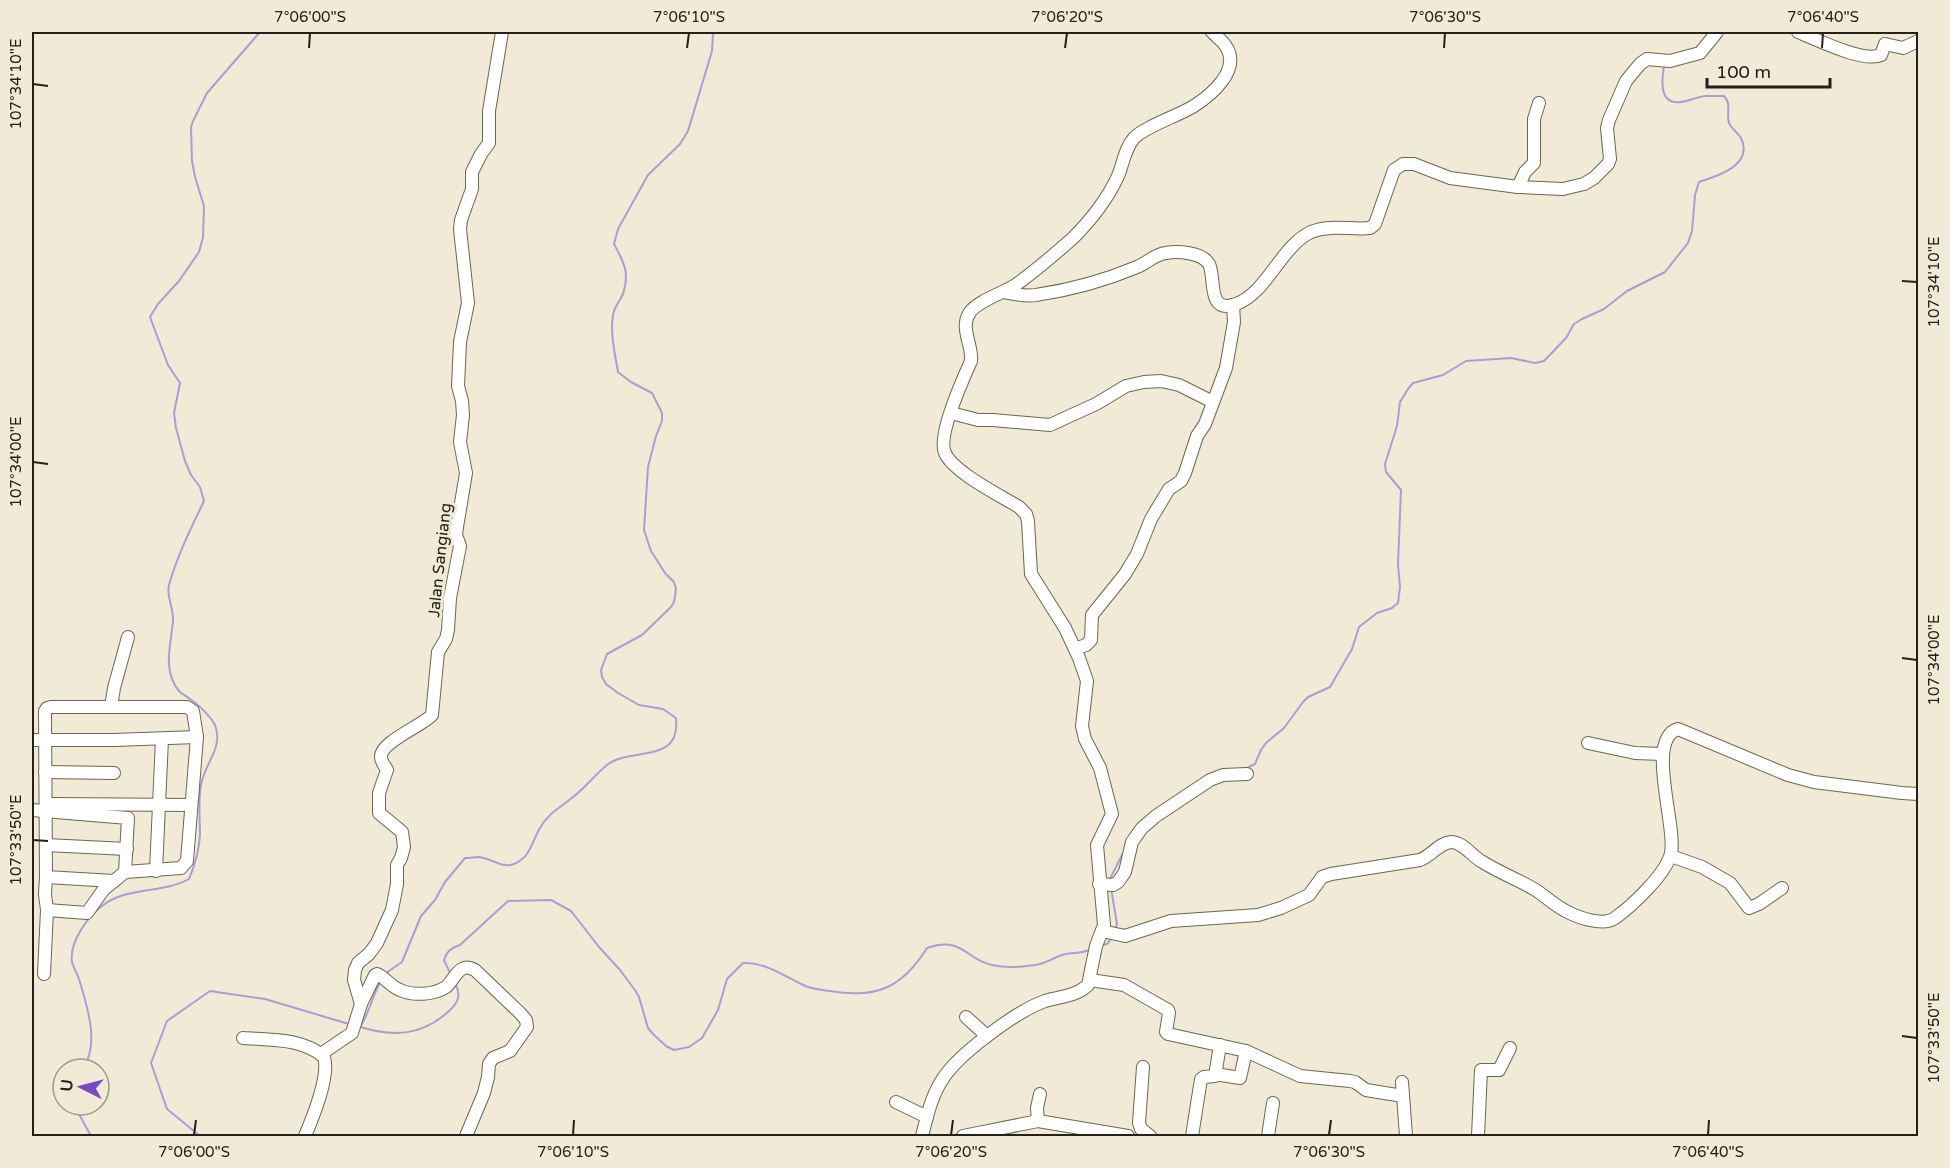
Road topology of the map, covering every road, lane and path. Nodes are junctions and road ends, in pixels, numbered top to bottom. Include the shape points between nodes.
1 (502, 32) edge
2 (1212, 32) edge
3 (1717, 32) edge
4 (1798, 32) edge
5 (1918, 41) edge
6 (1539, 103) dead end
7 (1518, 187) junction
8 (1004, 292) junction
9 (1233, 305) junction
10 (1213, 402) junction
11 (951, 413) junction
12 (128, 637) dead end
13 (1076, 649) junction
14 (111, 707) junction
15 (197, 737) junction
16 (162, 739) junction
17 (32, 740) edge
18 (45, 740) junction
19 (1588, 743) dead end
20 (1662, 754) junction
21 (45, 772) junction
22 (114, 772) dead end
23 (1247, 774) dead end
24 (1918, 794) edge
25 (160, 805) junction
26 (191, 805) junction
27 (45, 808) junction
28 (32, 810) edge
29 (46, 845) junction
30 (127, 849) junction
31 (1671, 856) junction
32 (156, 870) junction
33 (125, 872) junction
34 (46, 877) junction
35 (114, 881) junction
36 (1106, 885) junction
37 (1782, 888) dead end
38 (47, 910) junction
39 (1106, 932) junction
40 (44, 974) dead end
41 (1090, 980) junction
42 (361, 1004) junction
43 (966, 1017) dead end
44 (987, 1036) junction
45 (243, 1038) dead end
46 (1220, 1045) junction
47 (1510, 1048) dead end
48 (1246, 1051) junction
49 (321, 1054) junction
50 (1143, 1067) dead end
51 (1215, 1074) junction
52 (1402, 1082) dead end
53 (1040, 1094) dead end
54 (1403, 1096) junction
55 (896, 1102) dead end
56 (1273, 1103) dead end
57 (927, 1117) junction
58 (1038, 1121) junction
59 (305, 1137) edge
60 (466, 1137) edge
61 (922, 1137) edge
62 (963, 1137) edge
63 (1128, 1137) edge
64 (1150, 1137) edge
65 (1192, 1137) edge
66 (1268, 1137) edge
67 (1406, 1137) edge
68 (1478, 1137) edge

1 - 42 street, Jalan Sangiang via 489,111 489,143 471,172 471,197 460,229 468,303 460,342 458,386 463,415 460,442 466,473 448,630 438,652 432,715 382,751 387,770 379,793 379,813 402,832 404,847 397,865 392,910 377,943 355,970
2 - 8 street via 1227,48 1230,58 1217,87 1193,106 1135,138 1100,210 1072,238
3 - 7 street via 1700,52 1670,61 1647,59 1640,64 1626,81 1609,120 1610,159 1594,178 1563,189
4 - 5 street via 1872,57 1881,55 1887,44 1903,48
6 - 7 street via 1534,119 1534,163
7 - 9 street via 1450,178 1414,164 1403,164 1394,170 1376,224 1370,228 1323,228 1310,233 1293,246 1256,290
8 - 9 street via 1035,295 1106,278 1165,253 1184,252 1206,260 1215,299 1220,304
8 - 11 street via 971,310 966,332 972,353
9 - 10 street via 1226,368
10 - 11 street via 1179,385 1152,381 1126,386 1050,425 983,421
10 - 13 street via 1184,477 1169,489 1125,574 1092,615 1091,640
11 - 13 street via 946,426 945,454 957,467 1026,514 1031,574
12 - 14 street
13 - 36 street via 1087,681 1083,733 1100,768 1112,814 1096,845
14 - 15 street via 187,707 193,711
14 - 18 street via 47,708
15 - 16 street
15 - 26 street
16 - 18 street
16 - 25 street
17 - 18 street
18 - 21 street
19 - 20 street
20 - 24 street via 1666,737 1678,729 1788,775
20 - 31 street
21 - 22 street
21 - 27 street
23 - 36 street via 1222,775 1210,780 1156,816 1132,842 1125,872 1118,882
25 - 26 street
25 - 27 street
25 - 32 street
26 - 32 street via 187,861 178,869
27 - 28 street
27 - 29 street
27 - 30 street via 128,818
29 - 30 street
29 - 34 street
30 - 33 street
31 - 37 street via 1730,883 1749,908
31 - 39 street via 1645,892 1607,922 1562,909 1450,842 1428,858 1322,877 1310,895 1258,915 1171,921 1125,936
32 - 33 street
33 - 35 street
34 - 35 street
34 - 38 street
35 - 38 street via 87,913
36 - 39 street
38 - 40 street
39 - 41 street via 1095,952
41 - 44 street via 1075,994 1044,1001
41 - 46 street via 1124,985 1168,1010 1166,1034
42 - 49 street via 352,1034
42 - 60 street via 375,975 400,990 435,993 462,969 470,968 526,1020 524,1033 510,1051 489,1064 484,1093
43 - 44 street
44 - 57 street via 943,1078
45 - 49 street via 291,1042
46 - 48 street
46 - 51 street
47 - 68 street via 1499,1070 1481,1070
48 - 51 street via 1240,1078
48 - 54 street via 1300,1076 1350,1081 1366,1090
49 - 59 street via 326,1060 324,1078
50 - 64 street via 1139,1123
51 - 65 street via 1201,1079
52 - 54 street
53 - 58 street
54 - 67 street
55 - 57 street
56 - 66 street
57 - 61 street
58 - 62 street
58 - 63 street

